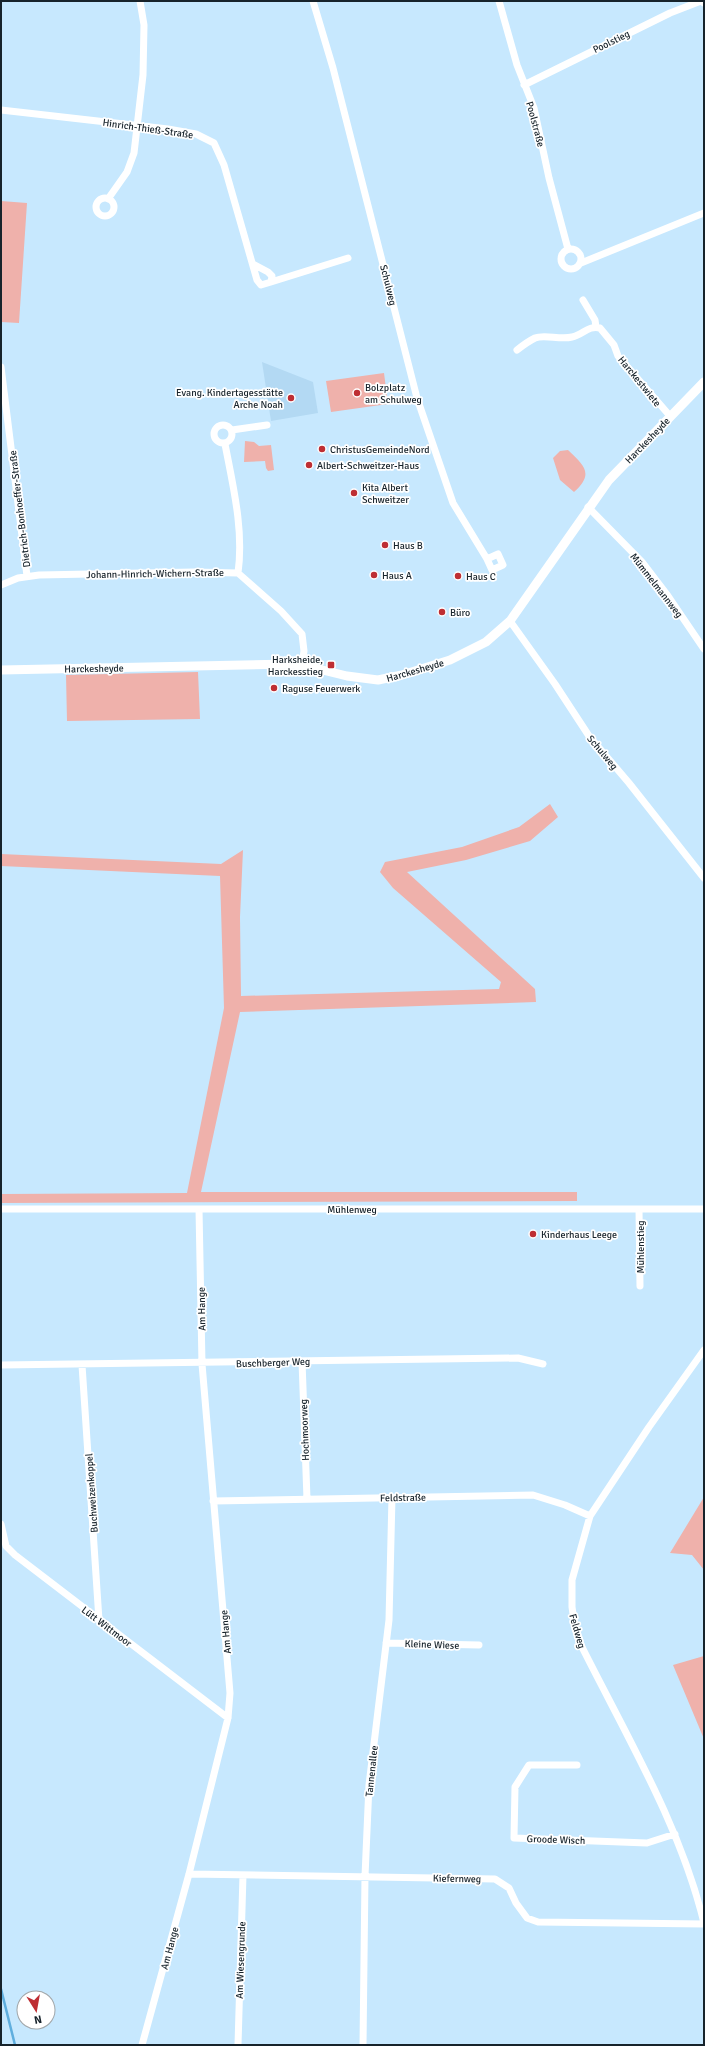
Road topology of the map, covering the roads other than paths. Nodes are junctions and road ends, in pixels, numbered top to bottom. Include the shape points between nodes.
1 (140, 1) edge
2 (314, 1) edge
3 (499, 1) edge
4 (701, 1) edge
5 (524, 85) junction
6 (1, 110) edge
7 (136, 126) junction
8 (108, 199) dead end
9 (704, 213) edge
10 (568, 249) junction
11 (348, 258) dead end
12 (581, 263) junction
13 (253, 264) junction
14 (271, 282) junction
15 (583, 300) dead end
16 (596, 327) junction
17 (517, 350) dead end
18 (1, 369) edge
19 (704, 382) edge
20 (670, 416) junction
21 (267, 425) dead end
22 (232, 430) junction
23 (225, 444) junction
24 (588, 507) junction
25 (487, 559) dead end
26 (238, 573) junction
27 (26, 576) junction
28 (1, 585) edge
29 (510, 621) junction
30 (704, 649) edge
31 (302, 665) junction
32 (1, 670) edge
33 (704, 878) edge
34 (1, 1209) edge
35 (199, 1209) junction
36 (639, 1209) junction
37 (704, 1209) edge
38 (640, 1286) dead end
39 (704, 1350) edge
40 (302, 1361) junction
41 (202, 1364) junction
42 (543, 1364) dead end
43 (1, 1365) edge
44 (82, 1365) junction
45 (392, 1497) junction
46 (306, 1499) junction
47 (213, 1501) junction
48 (590, 1516) junction
49 (1, 1524) edge
50 (100, 1620) junction
51 (386, 1643) junction
52 (479, 1645) dead end
53 (228, 1718) junction
54 (577, 1764) dead end
55 (675, 1834) junction
56 (189, 1874) junction
57 (243, 1875) junction
58 (365, 1876) junction
59 (704, 1924) edge
60 (142, 2045) edge
61 (238, 2045) edge
62 (363, 2045) edge

1 - 7 street via 144,25 143,75
2 - 25 street, Schulweg via 417,398 453,503
3 - 5 street, Poolstraße
4 - 5 street, Poolstieg via 670,13
5 - 10 street, Poolstraße via 534,108
6 - 7 street, Hinrich-Thieß-Straße
7 - 8 street via 134,153 129,166
7 - 13 street, Hinrich-Thieß-Straße via 196,134 214,143 224,165
9 - 12 street, Poolstraße
10 - 12 street via 580,254
10 - 12 street, Poolstraße via 561,258 564,266 572,269
11 - 14 street
13 - 14 street via 272,276
13 - 14 street, Hinrich-Thieß-Straße via 261,285
15 - 16 street, Harckestwiete via 595,320
16 - 17 street via 590,327 575,337 535,338
16 - 20 street, Harckestwiete via 605,333 618,356
18 - 27 street, Dietrich-Bonhoeffer-Straße
19 - 20 main road, Harckesheyde
20 - 24 main road, Harckesheyde via 609,480
21 - 22 street
22 - 23 street via 232,439
22 - 23 street via 225,425 216,428 215,439
23 - 26 street via 236,502 241,552
24 - 29 main road, Harckesheyde
24 - 30 street, Mümmelmannweg via 642,562
26 - 27 street, Johann-Hinrich-Wichern-Straße
26 - 31 street, Johann-Hinrich-Wichern-Straße via 281,611 302,634
27 - 28 street, Johann-Hinrich-Wichern-Straße
29 - 31 main road, Harckesheyde via 473,650 402,675 367,680
29 - 33 street, Schulweg via 590,736
31 - 32 main road, Harckesheyde
34 - 35 street, Mühlenweg
35 - 36 street, Mühlenweg
35 - 41 street, Am Hange
36 - 37 street, Mühlenweg
36 - 38 street, Mühlenstieg
39 - 48 street, Feldweg via 649,1426
40 - 41 street, Buschberger Weg
40 - 42 street, Buschberger Weg via 518,1358
40 - 46 street, Hochmoorweg
41 - 44 street, Buschberger Weg
41 - 47 street, Am Hange
43 - 44 street, Buschberger Weg
44 - 50 street, Buchweizenkoppel
45 - 46 street, Feldstraße
45 - 48 street, Feldstraße via 533,1495
45 - 51 street, Tannenallee via 391,1590
46 - 47 street, Feldstraße
47 - 53 street, Am Hange via 230,1693
48 - 55 street, Feldweg via 572,1580 572,1607 576,1628 582,1647
49 - 50 street, Lütt Wittmoor via 6,1546 15,1555
50 - 53 street, Lütt Wittmoor
51 - 52 street, Kleine Wiese
51 - 58 street, Tannenallee via 369,1785
53 - 56 street, Am Hange
54 - 55 street, Groode Wisch via 529,1765 515,1786 514,1838 647,1843
55 - 59 street, Feldweg
56 - 57 street, Kiefernweg
56 - 60 street, Am Hange
57 - 58 street, Kiefernweg
57 - 61 street, Am Wiesengrunde
58 - 59 street, Kiefernweg via 495,1879 509,1888 527,1918 538,1922
58 - 62 street, Tannenallee

